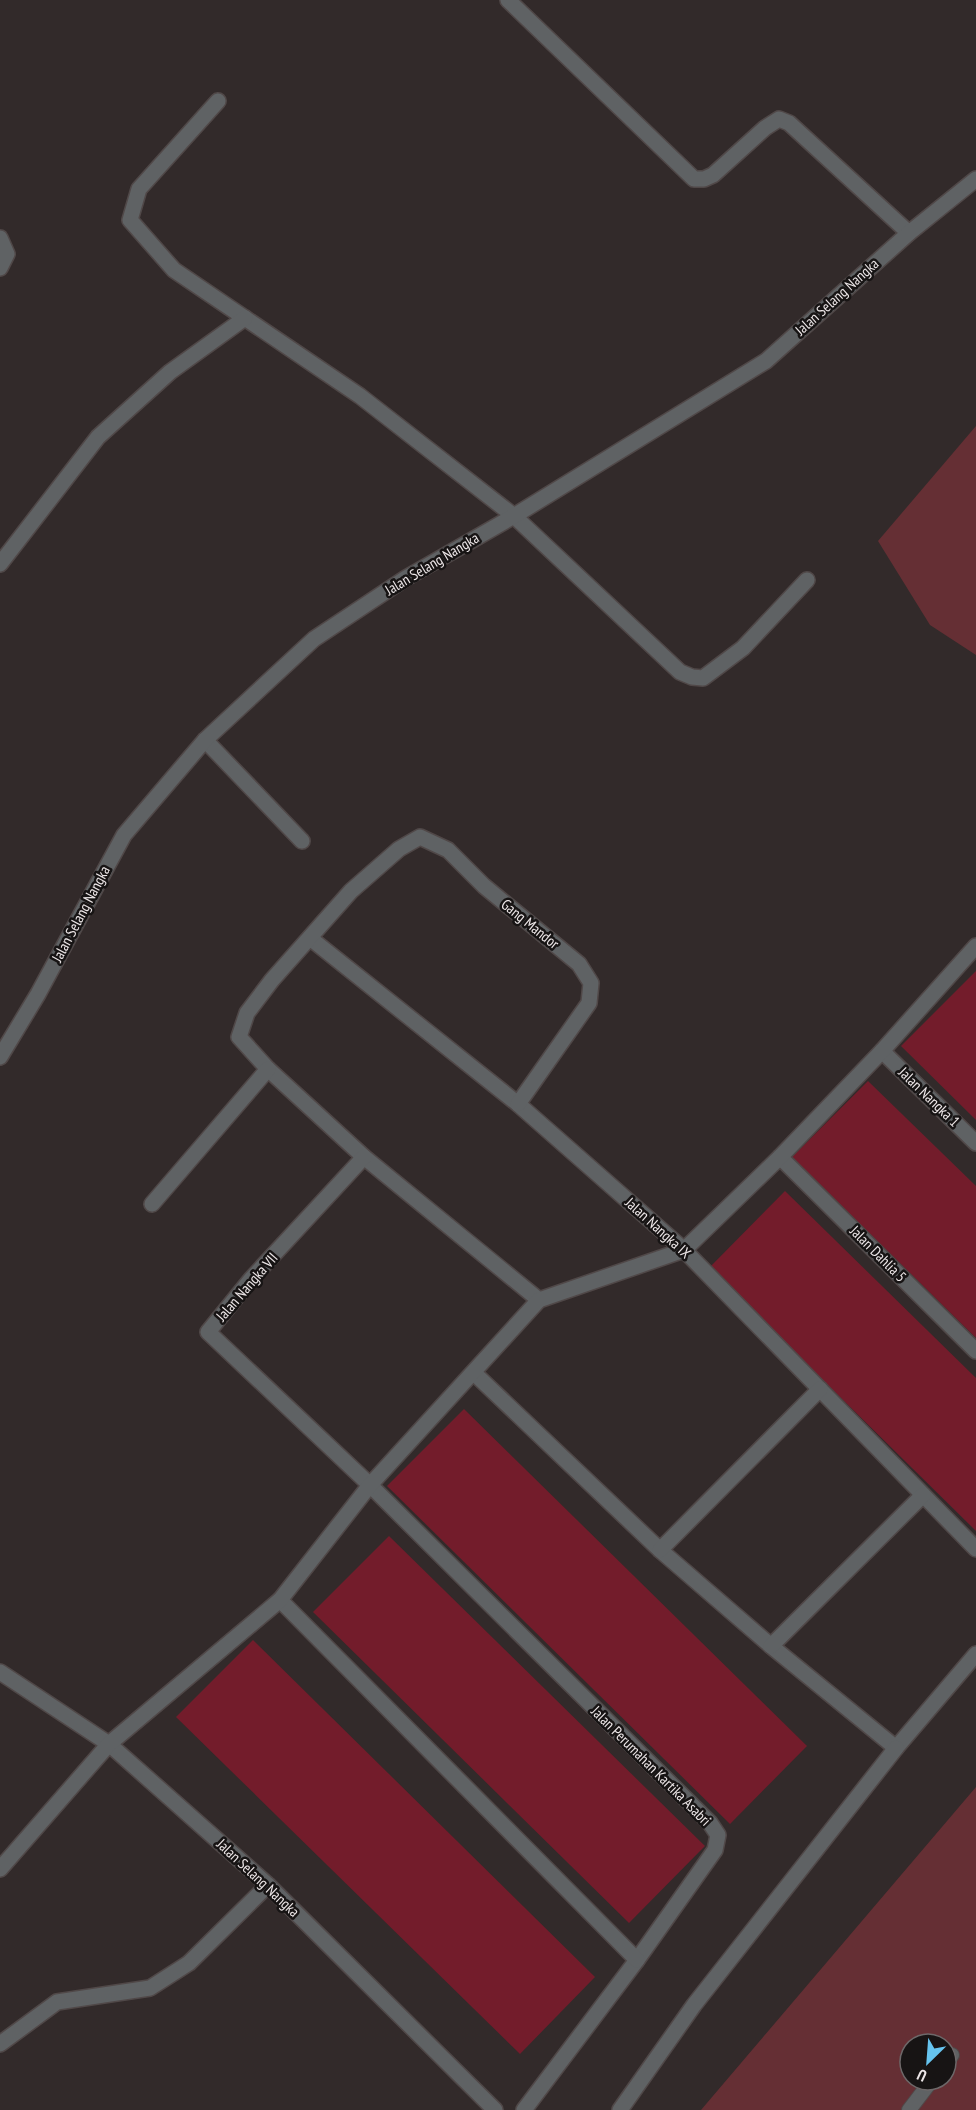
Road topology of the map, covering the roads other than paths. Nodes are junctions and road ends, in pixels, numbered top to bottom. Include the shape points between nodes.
1 (508, 0) edge
2 (218, 101) dead end
3 (976, 179) edge
4 (909, 233) junction
5 (0, 238) edge
6 (0, 268) edge
7 (245, 318) junction
8 (514, 516) junction
9 (0, 564) edge
10 (807, 580) dead end
11 (205, 740) junction
12 (302, 841) dead end
13 (310, 939) junction
14 (976, 946) edge
15 (882, 1051) junction
16 (0, 1057) edge
17 (268, 1069) junction
18 (518, 1104) junction
19 (976, 1143) edge
20 (364, 1157) junction
21 (780, 1157) junction
22 (152, 1204) dead end
23 (684, 1250) junction
24 (539, 1300) junction
25 (976, 1351) edge
26 (474, 1373) junction
27 (820, 1389) junction
28 (370, 1485) junction
29 (923, 1495) junction
30 (976, 1549) edge
31 (660, 1550) junction
32 (280, 1600) junction
33 (771, 1646) junction
34 (976, 1654) edge
35 (0, 1672) edge
36 (109, 1744) junction
37 (896, 1748) junction
38 (0, 1869) edge
39 (268, 1885) junction
40 (637, 1960) junction
41 (0, 2044) edge
42 (923, 2092) edge
43 (495, 2110) edge
44 (524, 2110) edge
45 (620, 2110) edge
46 (909, 2110) edge

1 - 4 street via 694,179 713,175 779,119 789,123
2 - 7 street via 139,189 130,220 174,270
3 - 4 street, Jalan Selang Nangka
4 - 8 street, Jalan Selang Nangka via 766,361
5 - 6 street via 7,254
7 - 8 street via 360,396
7 - 9 street via 170,372 98,437
8 - 10 street via 680,672 692,678 703,678 744,648
8 - 11 street, Jalan Selang Nangka via 405,578 314,639
11 - 12 street
11 - 16 street, Jalan Selang Nangka via 124,835
13 - 17 street via 247,1013 239,1037
13 - 18 street, Jalan Nangka IX
13 - 18 street, Gang Mandor via 351,891 399,849 420,837 448,850 484,886 579,964 591,983 589,1003
14 - 15 street
15 - 19 street, Jalan Nangka 1
15 - 21 street
17 - 20 street
17 - 22 street
18 - 23 street, Jalan Nangka IX
20 - 24 street
20 - 28 street, Jalan Nangka VII via 252,1278 208,1332
21 - 23 street
21 - 25 street, Jalan Dahlia 5
23 - 24 street
23 - 27 street, Jalan Nangka IX
24 - 26 street
26 - 28 street
26 - 31 street
27 - 29 street, Jalan Nangka IX
27 - 31 street
28 - 32 street
28 - 40 street, Jalan Perumahan Kartika Asabri via 718,1835 715,1850
29 - 30 street, Jalan Nangka IX
29 - 33 street
31 - 33 street
32 - 36 street
32 - 40 street
33 - 37 street
34 - 37 street
35 - 36 street, Jalan Selang Nangka
36 - 38 street
36 - 39 street, Jalan Selang Nangka
37 - 45 street via 694,2005
39 - 41 street via 189,1963 150,1988 57,2002
39 - 43 street, Jalan Selang Nangka
40 - 44 street, Jalan Perumahan Kartika Asabri
42 - 46 lane

